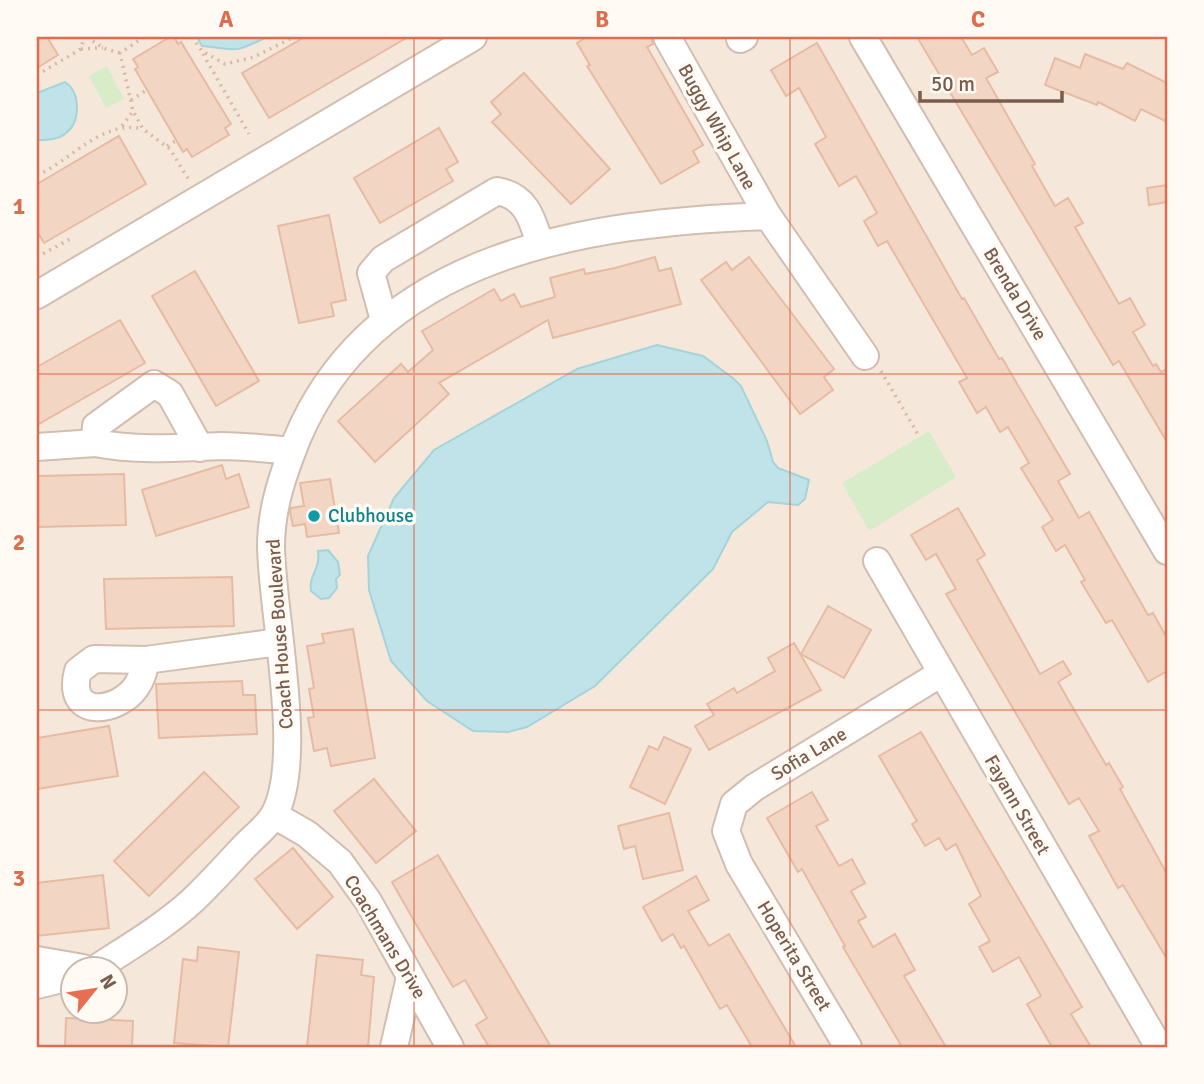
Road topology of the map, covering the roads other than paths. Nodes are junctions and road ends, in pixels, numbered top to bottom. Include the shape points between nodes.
1 (473, 37) edge
2 (667, 37) edge
3 (863, 37) edge
4 (768, 216) junction
5 (540, 243) junction
6 (37, 295) edge
7 (384, 320) junction
8 (865, 356) road end
9 (94, 443) junction
10 (37, 447) edge
11 (200, 448) junction
12 (292, 451) junction
13 (1167, 551) edge
14 (877, 561) dead end
15 (279, 642) junction
16 (146, 660) dead end
17 (940, 674) junction
18 (274, 815) junction
19 (739, 864) joint
20 (117, 954) edge
21 (37, 960) edge
22 (60, 964) edge
23 (410, 977) junction
24 (60, 979) edge
25 (37, 985) edge
26 (394, 1047) edge
27 (450, 1047) edge
28 (848, 1047) edge
29 (1159, 1047) edge

1 - 6 street
2 - 4 street, Buggy Whip Lane
3 - 13 street, Brenda Drive
4 - 5 street, Coach House Boulevard via 687,219
4 - 8 street
5 - 7 street, Coach House Boulevard via 457,275
5 - 7 street via 529,211 512,194 497,191 377,266 370,274
7 - 12 street, Coach House Boulevard via 351,352 311,406
9 - 10 street
9 - 11 street via 120,448
9 - 11 street via 96,426 154,384 170,394
11 - 12 street
12 - 15 street, Coach House Boulevard via 279,482 271,545
14 - 17 street, Fayann Street
15 - 16 street
15 - 18 street, Coach House Boulevard via 288,769
17 - 19 street, Sofia Lane via 734,804 726,831
17 - 29 street, Fayann Street
18 - 20 street, Coach House Boulevard via 192,901
18 - 23 street, Coachmans Drive via 307,834 340,862 368,901
19 - 28 street, Hoperita Street
21 - 22 street
23 - 26 street
23 - 27 street, Coachmans Drive
24 - 25 street

